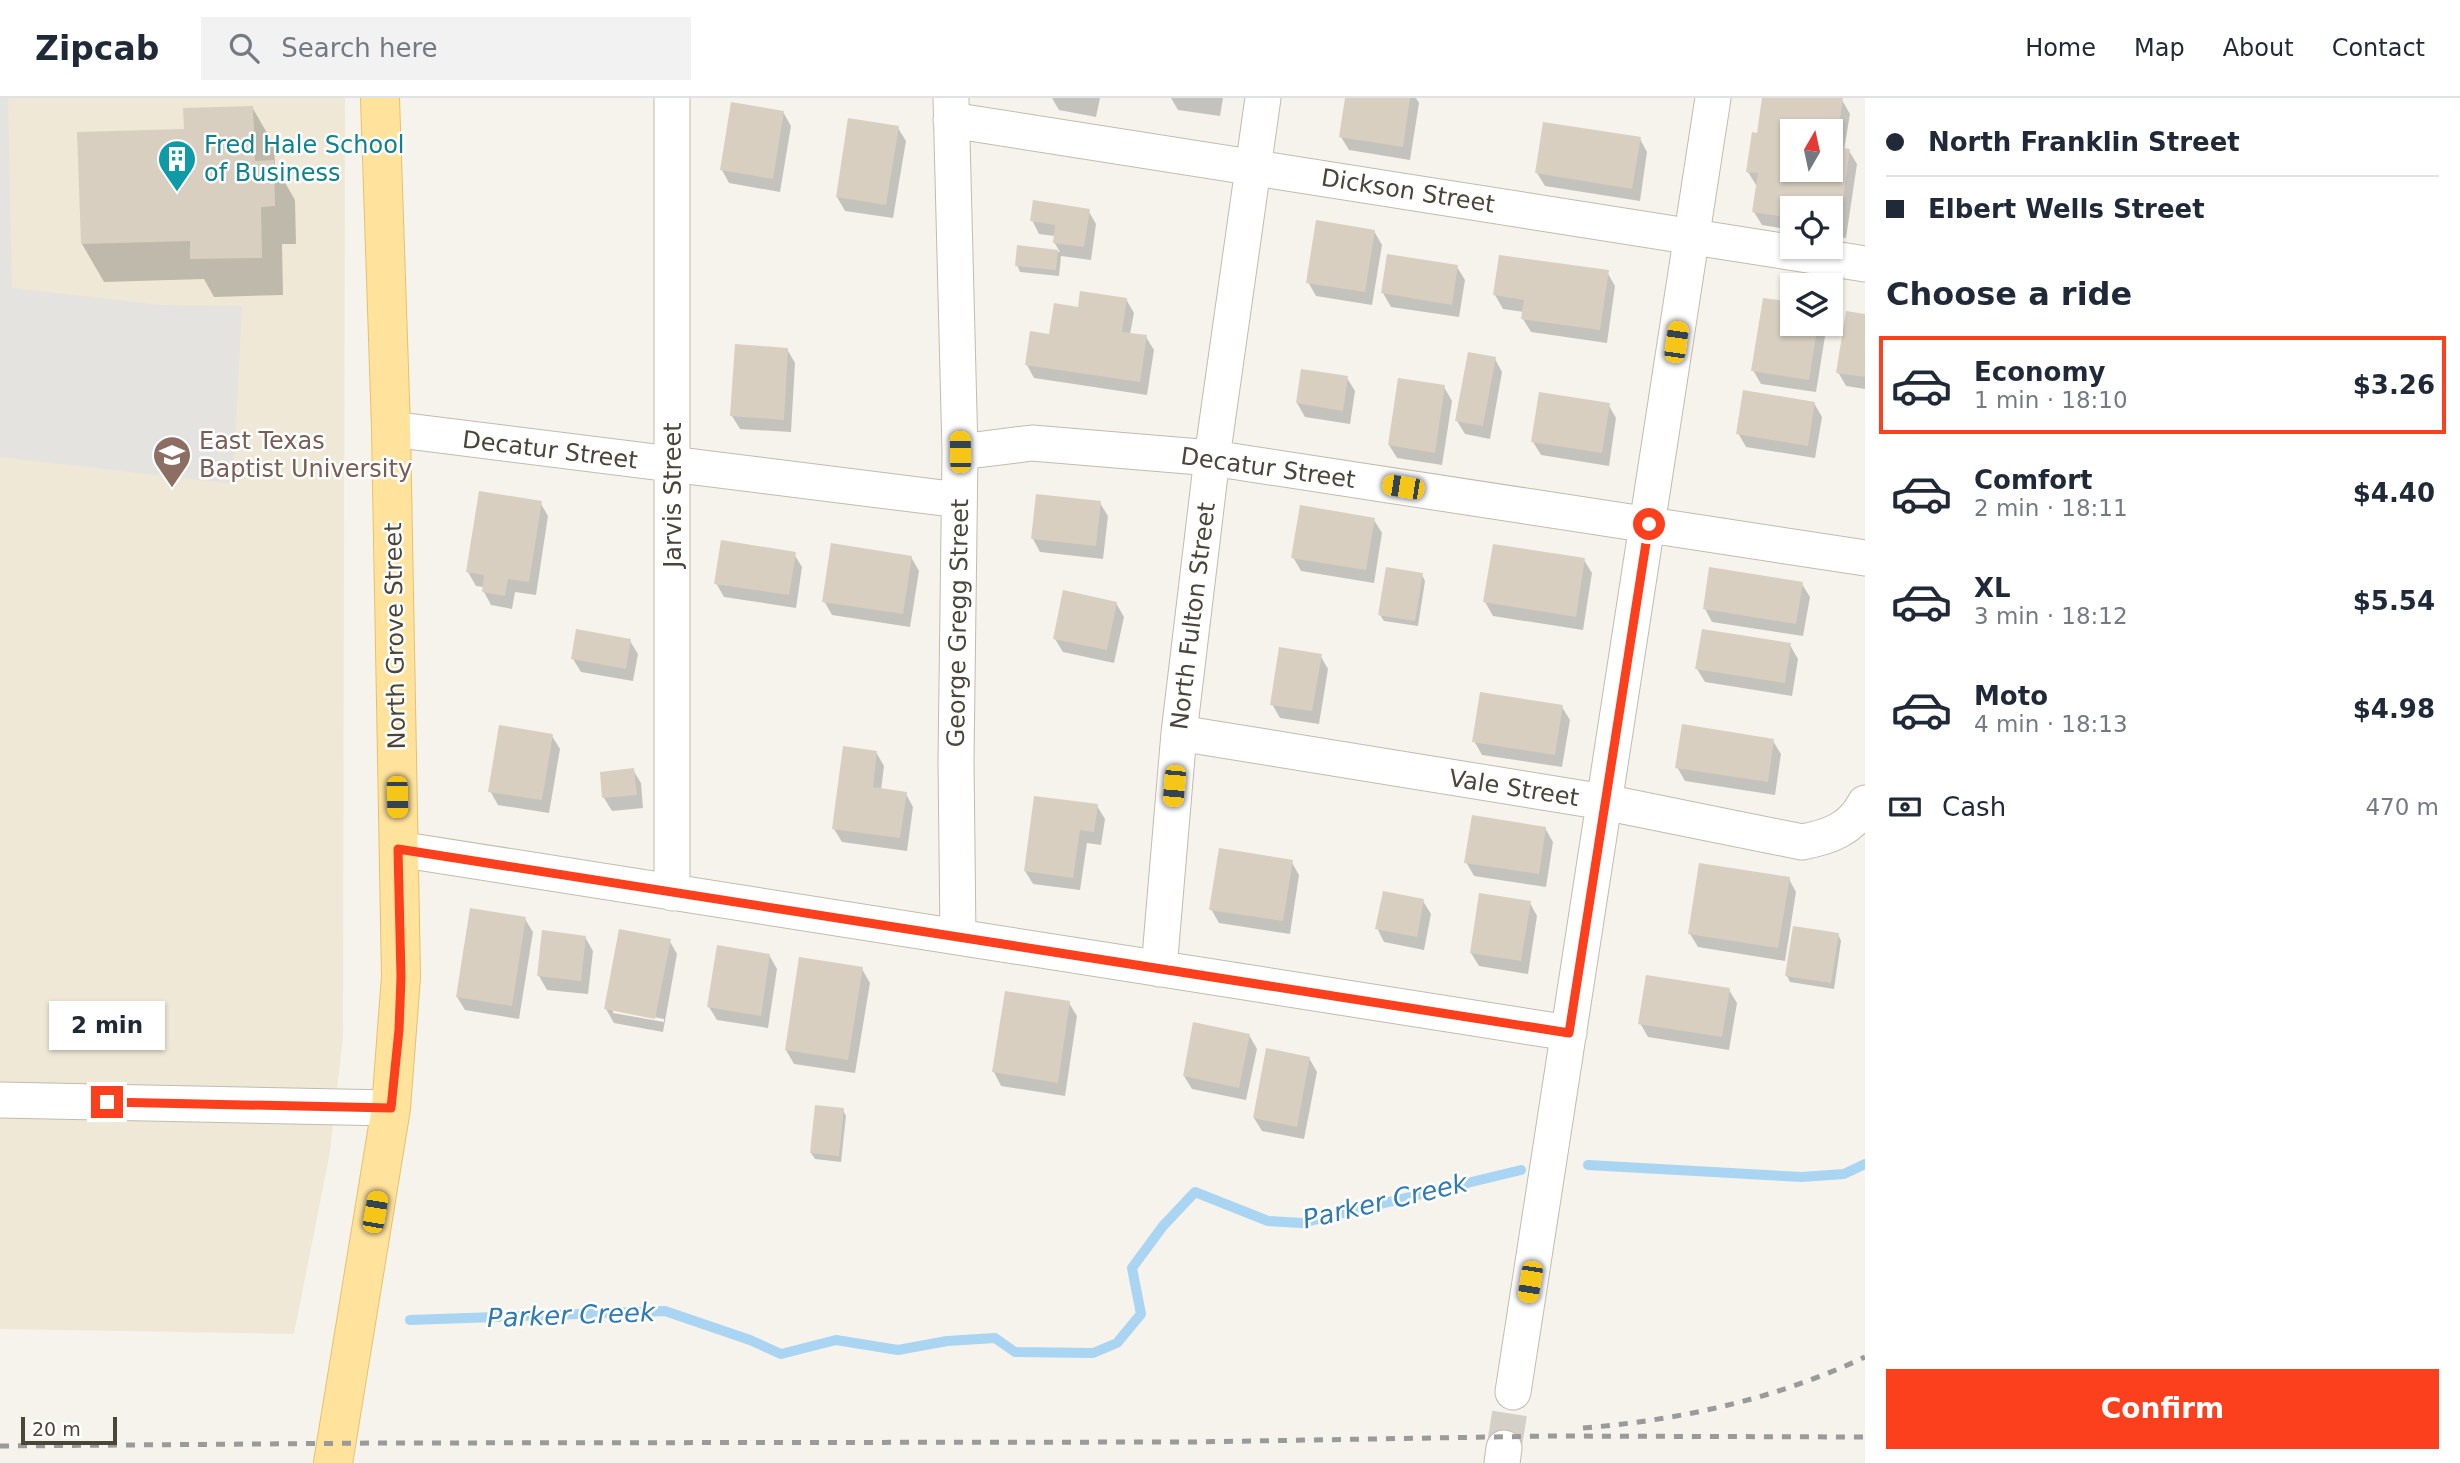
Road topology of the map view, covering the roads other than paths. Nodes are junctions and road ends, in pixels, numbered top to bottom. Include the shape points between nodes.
1 (380, 98) edge
2 (672, 98) edge
3 (1262, 98) edge
4 (1713, 98) edge
5 (951, 109) edge
6 (1251, 166) junction
7 (1692, 238) junction
8 (1865, 264) edge
9 (391, 429) junction
10 (960, 452) junction
11 (1212, 458) junction
12 (673, 466) junction
13 (959, 500) junction
14 (1649, 524) junction
15 (1865, 558) edge
16 (1179, 733) junction
17 (1604, 803) junction
18 (1855, 815) edge
19 (398, 849) junction
20 (672, 893) junction
21 (958, 937) junction
22 (1159, 969) junction
23 (1569, 1033) junction
24 (0, 1100) edge
25 (391, 1108) junction
26 (1513, 1392) tunnel mouth
27 (333, 1463) edge

1 - 9 main road, North Grove Street
2 - 12 street, Jarvis Street
3 - 6 street, North Fulton Street
4 - 7 street
5 - 6 street, Dickson Street
5 - 10 street, George Gregg Street
6 - 7 street, Dickson Street
6 - 11 street, North Fulton Street
7 - 8 street, Dickson Street
7 - 14 street
9 - 12 street, Decatur Street
9 - 19 main road, North Grove Street
10 - 11 street, Decatur Street via 1032,443
10 - 13 street, George Gregg Street
11 - 14 street, Decatur Street
11 - 16 street, North Fulton Street
12 - 13 street, Decatur Street
12 - 20 street, Jarvis Street
13 - 21 street, George Gregg Street
14 - 15 street, Decatur Street
14 - 17 street
16 - 17 street, Vale Street
16 - 22 street, North Fulton Street
17 - 18 street, Vale Street via 1802,842 1827,838
17 - 23 street
19 - 20 street
19 - 25 main road, North Grove Street via 401,977
20 - 21 street
21 - 22 street
22 - 23 street
23 - 26 street
24 - 25 street
25 - 27 main road, North Grove Street

